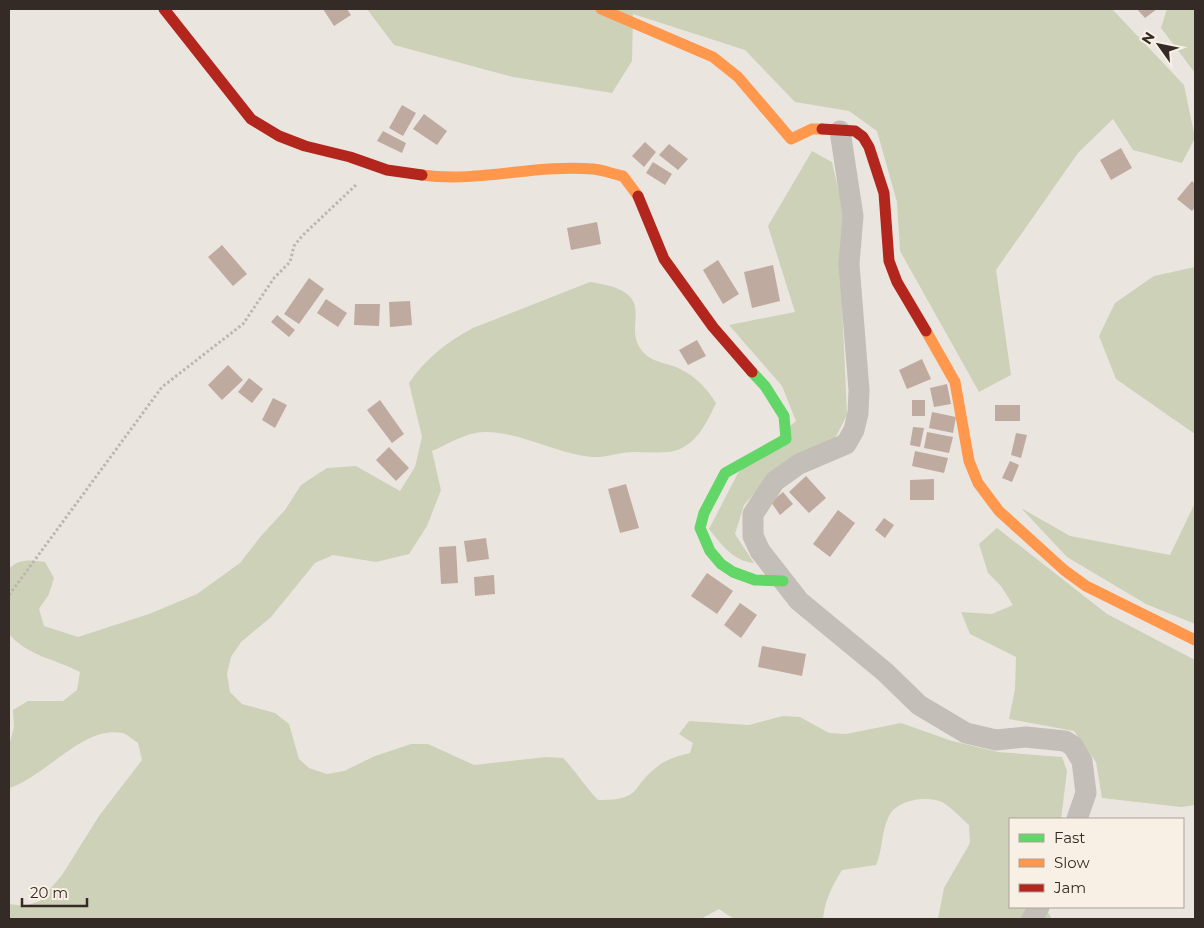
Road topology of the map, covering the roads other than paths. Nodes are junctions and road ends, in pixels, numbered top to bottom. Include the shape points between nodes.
1 (164, 9) edge
2 (601, 9) edge
3 (840, 131) junction
4 (783, 581) junction
5 (1195, 640) edge
6 (1077, 818) edge
7 (1038, 908) edge
8 (1032, 919) edge

1 - 4 street via 251,119 279,136 305,146 387,170 445,178 593,169 623,176 636,192 664,260 713,327 765,386 784,416 786,439 725,473 704,513 700,528 710,551 733,572 755,580
2 - 3 street via 713,57 738,77 791,139 812,130
3 - 4 street via 853,216 850,264 858,413 846,444 799,464 775,481 753,514 753,536
3 - 5 street via 854,131 863,136 870,147 884,193 889,261 897,282 955,382 969,461 978,483 1012,524 1086,586
4 - 6 street via 799,600 919,705 966,733 996,740 1026,737 1065,741 1073,746 1082,761 1086,793
7 - 8 street

